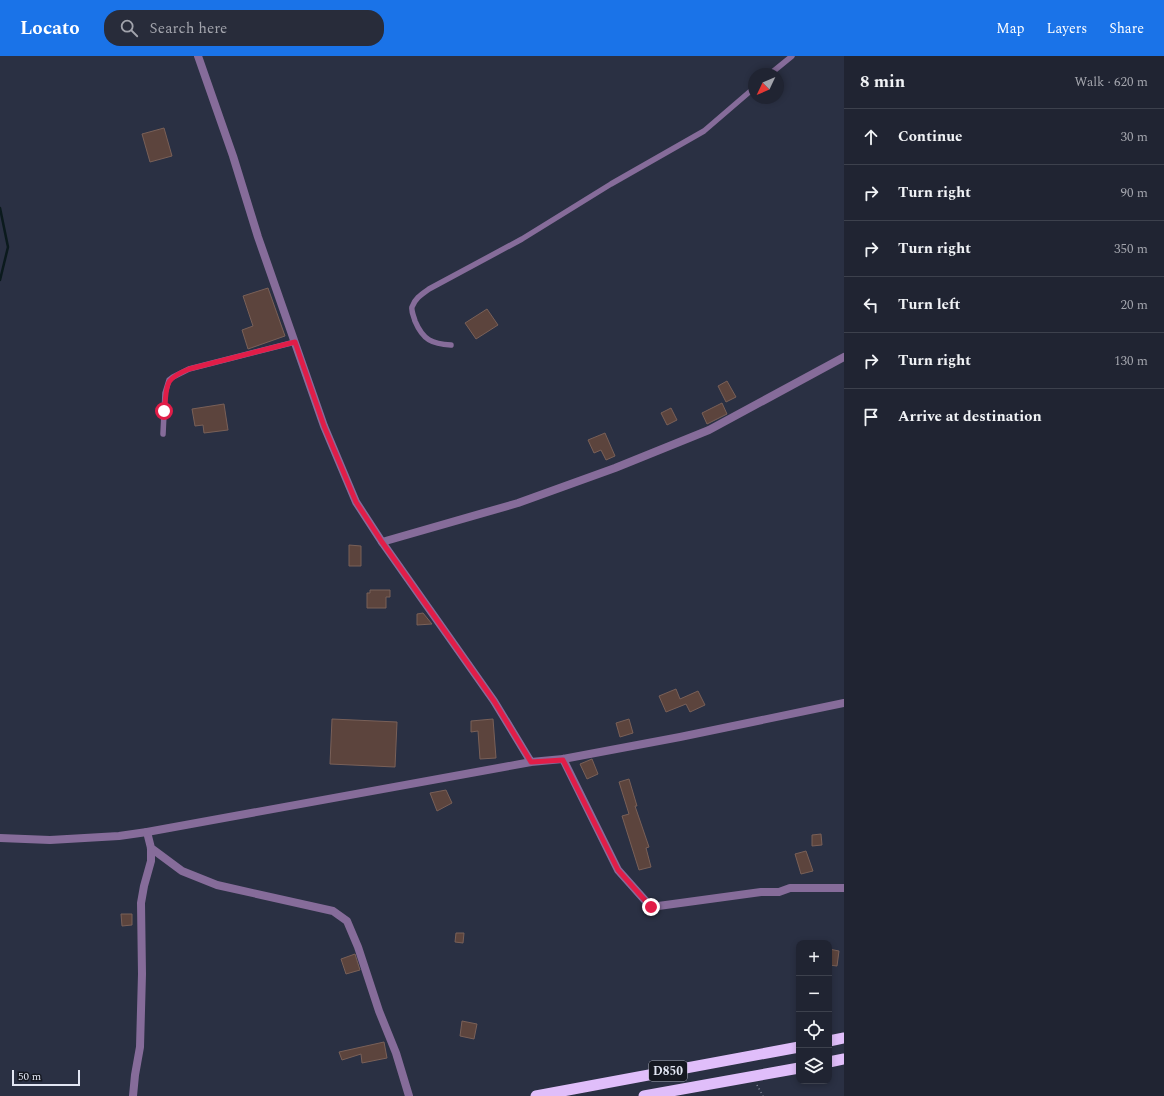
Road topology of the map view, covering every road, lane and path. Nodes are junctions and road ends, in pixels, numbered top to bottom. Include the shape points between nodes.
1 (198, 56) edge
2 (792, 56) edge
3 (777, 68) edge
4 (748, 93) edge
5 (295, 342) junction
6 (451, 345) dead end
7 (844, 357) edge
8 (162, 434) dead end
9 (382, 542) junction
10 (844, 703) edge
11 (563, 760) junction
12 (531, 762) junction
13 (147, 832) junction
14 (0, 838) edge
15 (151, 848) junction
16 (844, 888) edge
17 (844, 1038) edge
18 (832, 1040) edge
19 (796, 1048) edge
20 (844, 1059) edge
21 (832, 1061) edge
22 (796, 1069) edge
23 (133, 1096) edge
24 (408, 1096) edge
25 (536, 1096) edge
26 (644, 1096) edge

1 - 5 street
2 - 3 lane
4 - 6 lane via 704,131 417,298 411,308 418,328 427,339 438,344
5 - 8 lane via 189,369 173,377 169,380 165,393
5 - 9 street via 324,426 356,502
7 - 9 street via 709,430 615,468 518,503
9 - 12 street via 494,701
10 - 11 street
11 - 12 street
11 - 16 street via 618,870 651,907 761,892 779,892 790,888
12 - 13 street
13 - 14 street via 50,840
13 - 15 street
15 - 23 street via 151,861 141,903 140,1046
15 - 24 street via 182,871 217,885 333,911 347,921 396,1053
17 - 18 highway
19 - 25 highway, D850
20 - 21 highway
22 - 26 highway, D850

